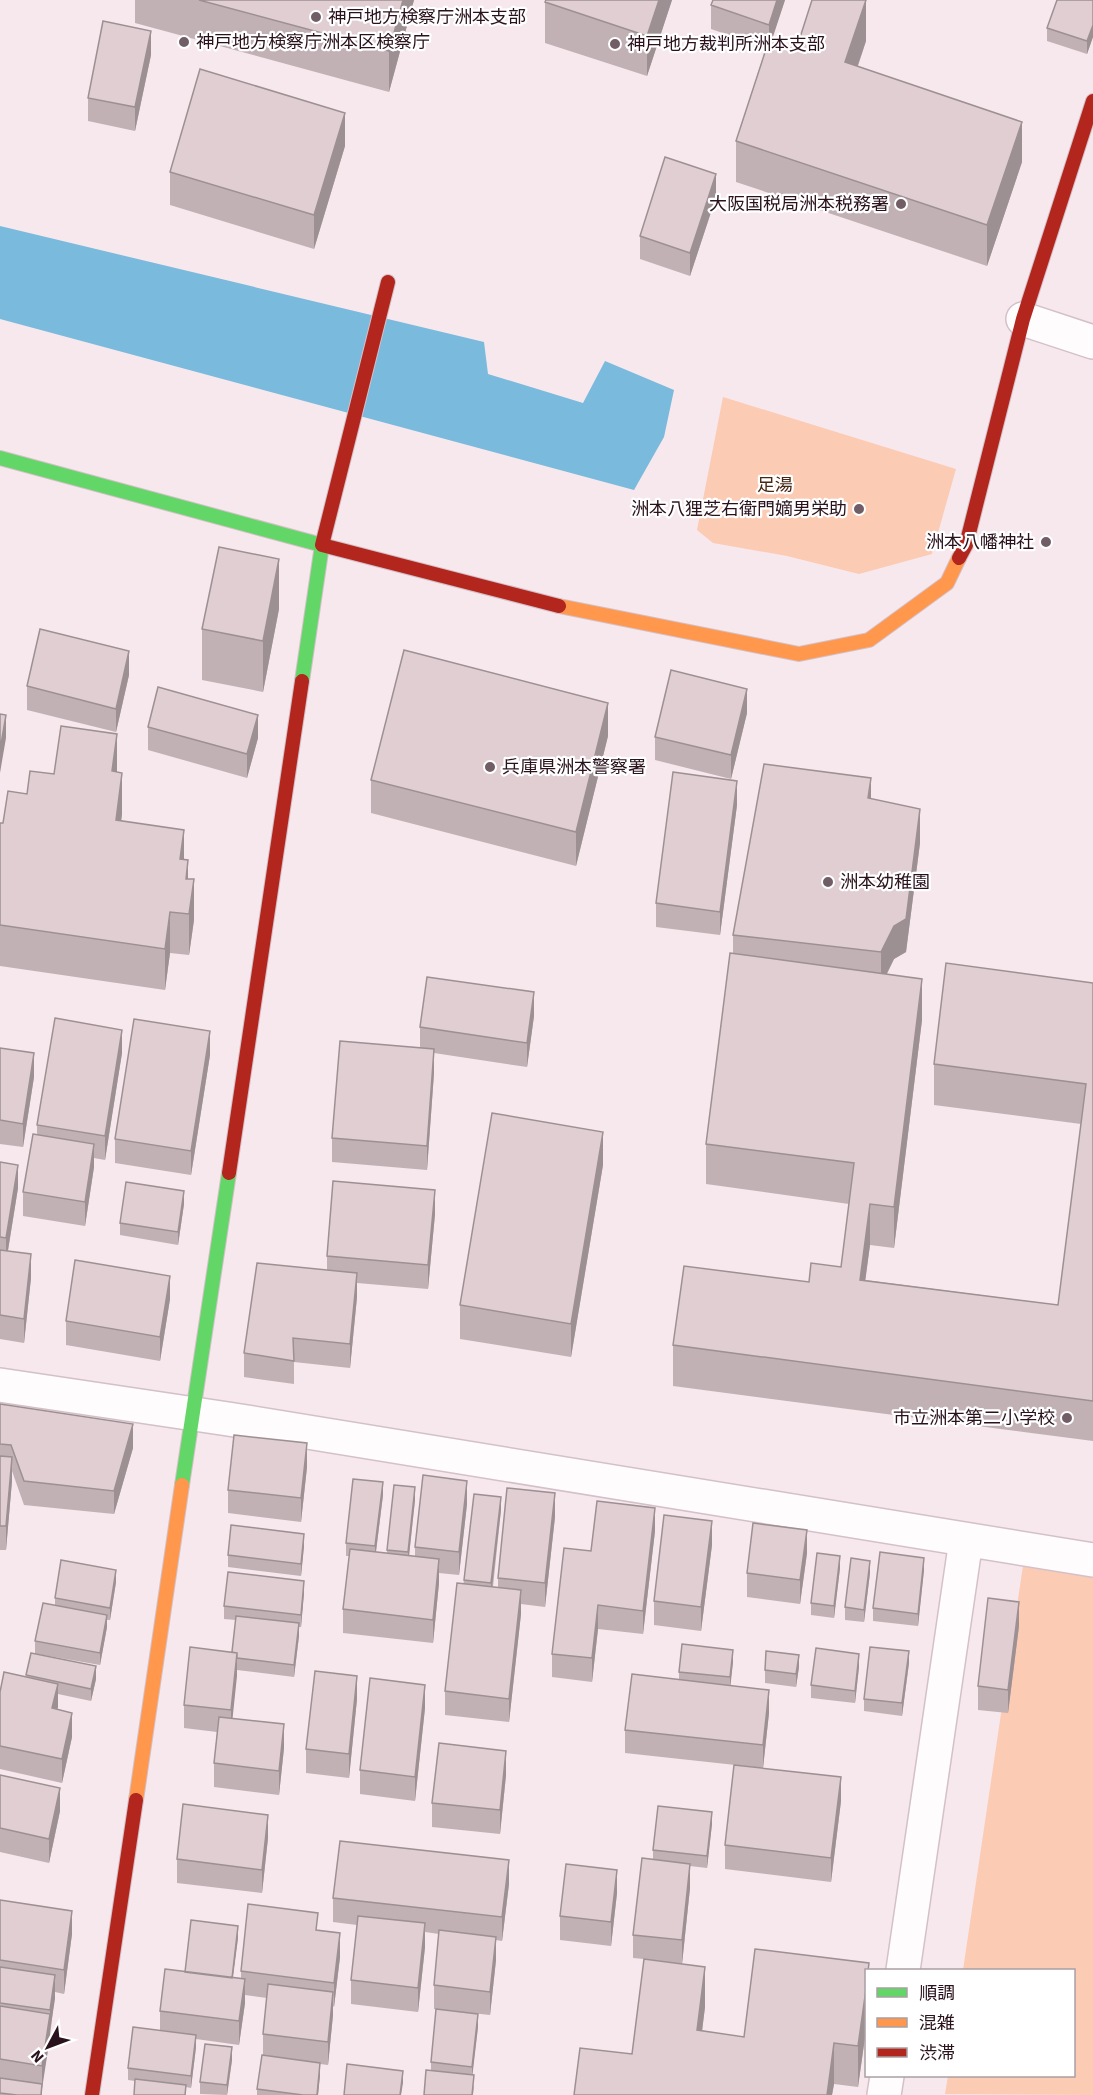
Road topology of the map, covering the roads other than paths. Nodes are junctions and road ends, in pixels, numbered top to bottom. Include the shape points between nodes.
1 (1093, 101) edge
2 (388, 282) dead end
3 (1023, 319) junction
4 (1093, 342) edge
5 (0, 458) edge
6 (322, 545) junction
7 (0, 1385) edge
8 (191, 1414) junction
9 (966, 1540) junction
10 (1093, 1560) edge
11 (903, 1969) edge
12 (887, 2077) edge
13 (92, 2095) edge
14 (884, 2095) edge

1 - 3 street
2 - 6 street
3 - 4 street
3 - 6 street via 966,545 947,583 869,640 799,654 592,614
5 - 6 street
6 - 8 street
7 - 8 street
8 - 9 street
8 - 13 street
9 - 10 street
9 - 11 street
12 - 14 street

